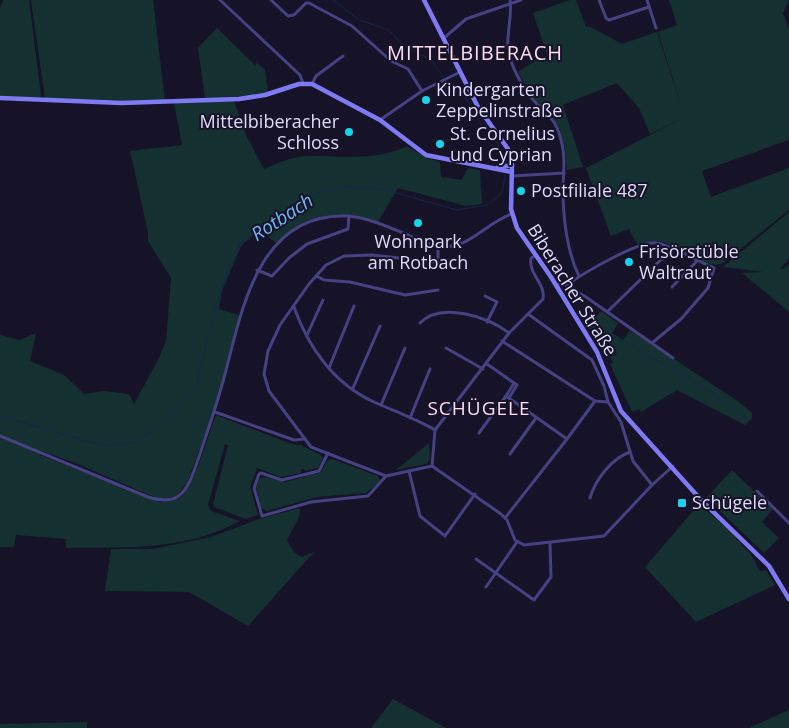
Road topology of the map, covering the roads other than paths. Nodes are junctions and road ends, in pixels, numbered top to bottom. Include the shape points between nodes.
1 (220, 0) edge
2 (271, 0) edge
3 (424, 0) edge
4 (521, 0) edge
5 (599, 0) edge
6 (647, 0) edge
7 (510, 2) edge
8 (649, 7) junction
9 (656, 28) dead end
10 (444, 38) junction
11 (343, 56) dead end
12 (460, 72) junction
13 (303, 83) junction
14 (312, 84) junction
15 (422, 91) junction
16 (0, 98) edge
17 (380, 120) junction
18 (509, 170) junction
19 (564, 173) junction
20 (512, 214) junction
21 (349, 216) junction
22 (438, 247) junction
23 (672, 249) junction
24 (535, 256) junction
25 (457, 260) dead end
26 (438, 262) junction
27 (697, 262) junction
28 (257, 270) junction
29 (316, 276) junction
30 (579, 276) junction
31 (556, 285) junction
32 (567, 285) junction
33 (672, 287) dead end
34 (438, 290) dead end
35 (485, 296) dead end
36 (323, 300) dead end
37 (294, 306) junction
38 (354, 306) dead end
39 (608, 312) junction
40 (528, 314) junction
41 (487, 322) junction
42 (420, 323) dead end
43 (380, 326) dead end
44 (509, 332) junction
45 (307, 335) junction
46 (502, 341) junction
47 (652, 344) junction
48 (405, 348) dead end
49 (446, 348) dead end
50 (673, 358) dead end
51 (487, 364) junction
52 (329, 368) junction
53 (430, 369) dead end
54 (483, 369) junction
55 (354, 388) junction
56 (507, 397) junction
57 (595, 401) junction
58 (608, 402) junction
59 (381, 405) junction
60 (214, 412) junction
61 (410, 418) junction
62 (536, 418) junction
63 (434, 430) junction
64 (479, 433) dead end
65 (0, 436) edge
66 (304, 439) junction
67 (567, 439) junction
68 (630, 452) junction
69 (328, 453) junction
70 (510, 454) dead end
71 (432, 466) junction
72 (674, 466) junction
73 (409, 471) junction
74 (386, 476) junction
75 (652, 485) junction
76 (757, 492) dead end
77 (475, 494) junction
78 (590, 498) dead end
79 (505, 518) junction
80 (789, 523) edge
81 (517, 542) junction
82 (550, 543) junction
83 (476, 558) dead end
84 (496, 573) junction
85 (486, 587) dead end
86 (789, 599) edge

1 - 13 street via 300,75
2 - 15 street via 288,16 310,3 352,26 391,60 408,69
3 - 10 street, Biberacher Straße
4 - 7 street
5 - 8 street via 609,20
6 - 8 street
7 - 10 street via 466,19
7 - 19 street via 507,42 511,61 533,100 555,123 564,148
8 - 9 street
10 - 12 street, Biberacher Straße
11 - 14 street via 316,76
12 - 15 street
12 - 18 street, Biberacher Straße via 479,109 508,149
13 - 14 street
13 - 16 street via 255,98 122,103
14 - 17 street
15 - 17 street
17 - 18 street via 426,155
18 - 19 street
18 - 20 street, Biberacher Straße
19 - 30 street via 566,223
20 - 22 street via 461,244
20 - 24 street, Biberacher Straße via 519,233
21 - 22 street
21 - 28 street via 321,219 299,228 278,243
21 - 28 street via 348,229 307,244 272,276
22 - 26 street
23 - 27 street
23 - 30 street via 648,244
23 - 39 street
24 - 31 street, Biberacher Straße
24 - 40 street via 531,258 531,266 544,294
25 - 26 street
26 - 29 street via 384,255 349,256 332,261
27 - 33 street
27 - 47 street via 714,268 708,288 681,319
28 - 60 street via 240,315
29 - 34 street via 405,295
29 - 37 street
30 - 32 street
31 - 32 street
31 - 72 street, Biberacher Straße via 597,352 621,411
32 - 39 street
35 - 41 street via 497,302
36 - 45 street
37 - 45 street
37 - 66 street via 280,325 268,351 264,374 269,391
38 - 52 street
39 - 47 street
40 - 44 street
40 - 58 street via 592,360
41 - 42 street via 450,311 432,314
41 - 44 street
43 - 55 street
44 - 46 street
45 - 52 street via 316,354
46 - 51 street
46 - 57 street
47 - 50 street
48 - 59 street
49 - 54 street
51 - 54 street
51 - 56 street via 514,383
52 - 55 street
53 - 61 street
54 - 63 street
55 - 59 street
56 - 62 street
56 - 64 street
57 - 58 street
57 - 67 street
58 - 68 street via 621,422
59 - 61 street
60 - 65 street via 188,484 183,493 170,500 148,497
60 - 66 street via 294,440
61 - 63 street
62 - 67 street
62 - 70 street
63 - 71 street
66 - 69 street via 311,447
67 - 79 street
68 - 75 street via 638,469
68 - 78 street via 618,457 592,488
69 - 74 street
69 - 74 street via 319,471 285,480 258,474 254,488 262,516 311,502 368,496
71 - 73 street
71 - 77 street
72 - 75 street
72 - 86 street, Biberacher Straße via 718,516 769,566
73 - 74 street
73 - 77 street via 420,516 445,536
75 - 82 street via 604,536
76 - 80 street
77 - 79 street
79 - 81 street
81 - 82 street via 524,545
81 - 84 street
82 - 84 street via 552,574 534,600
83 - 84 street
84 - 85 street

